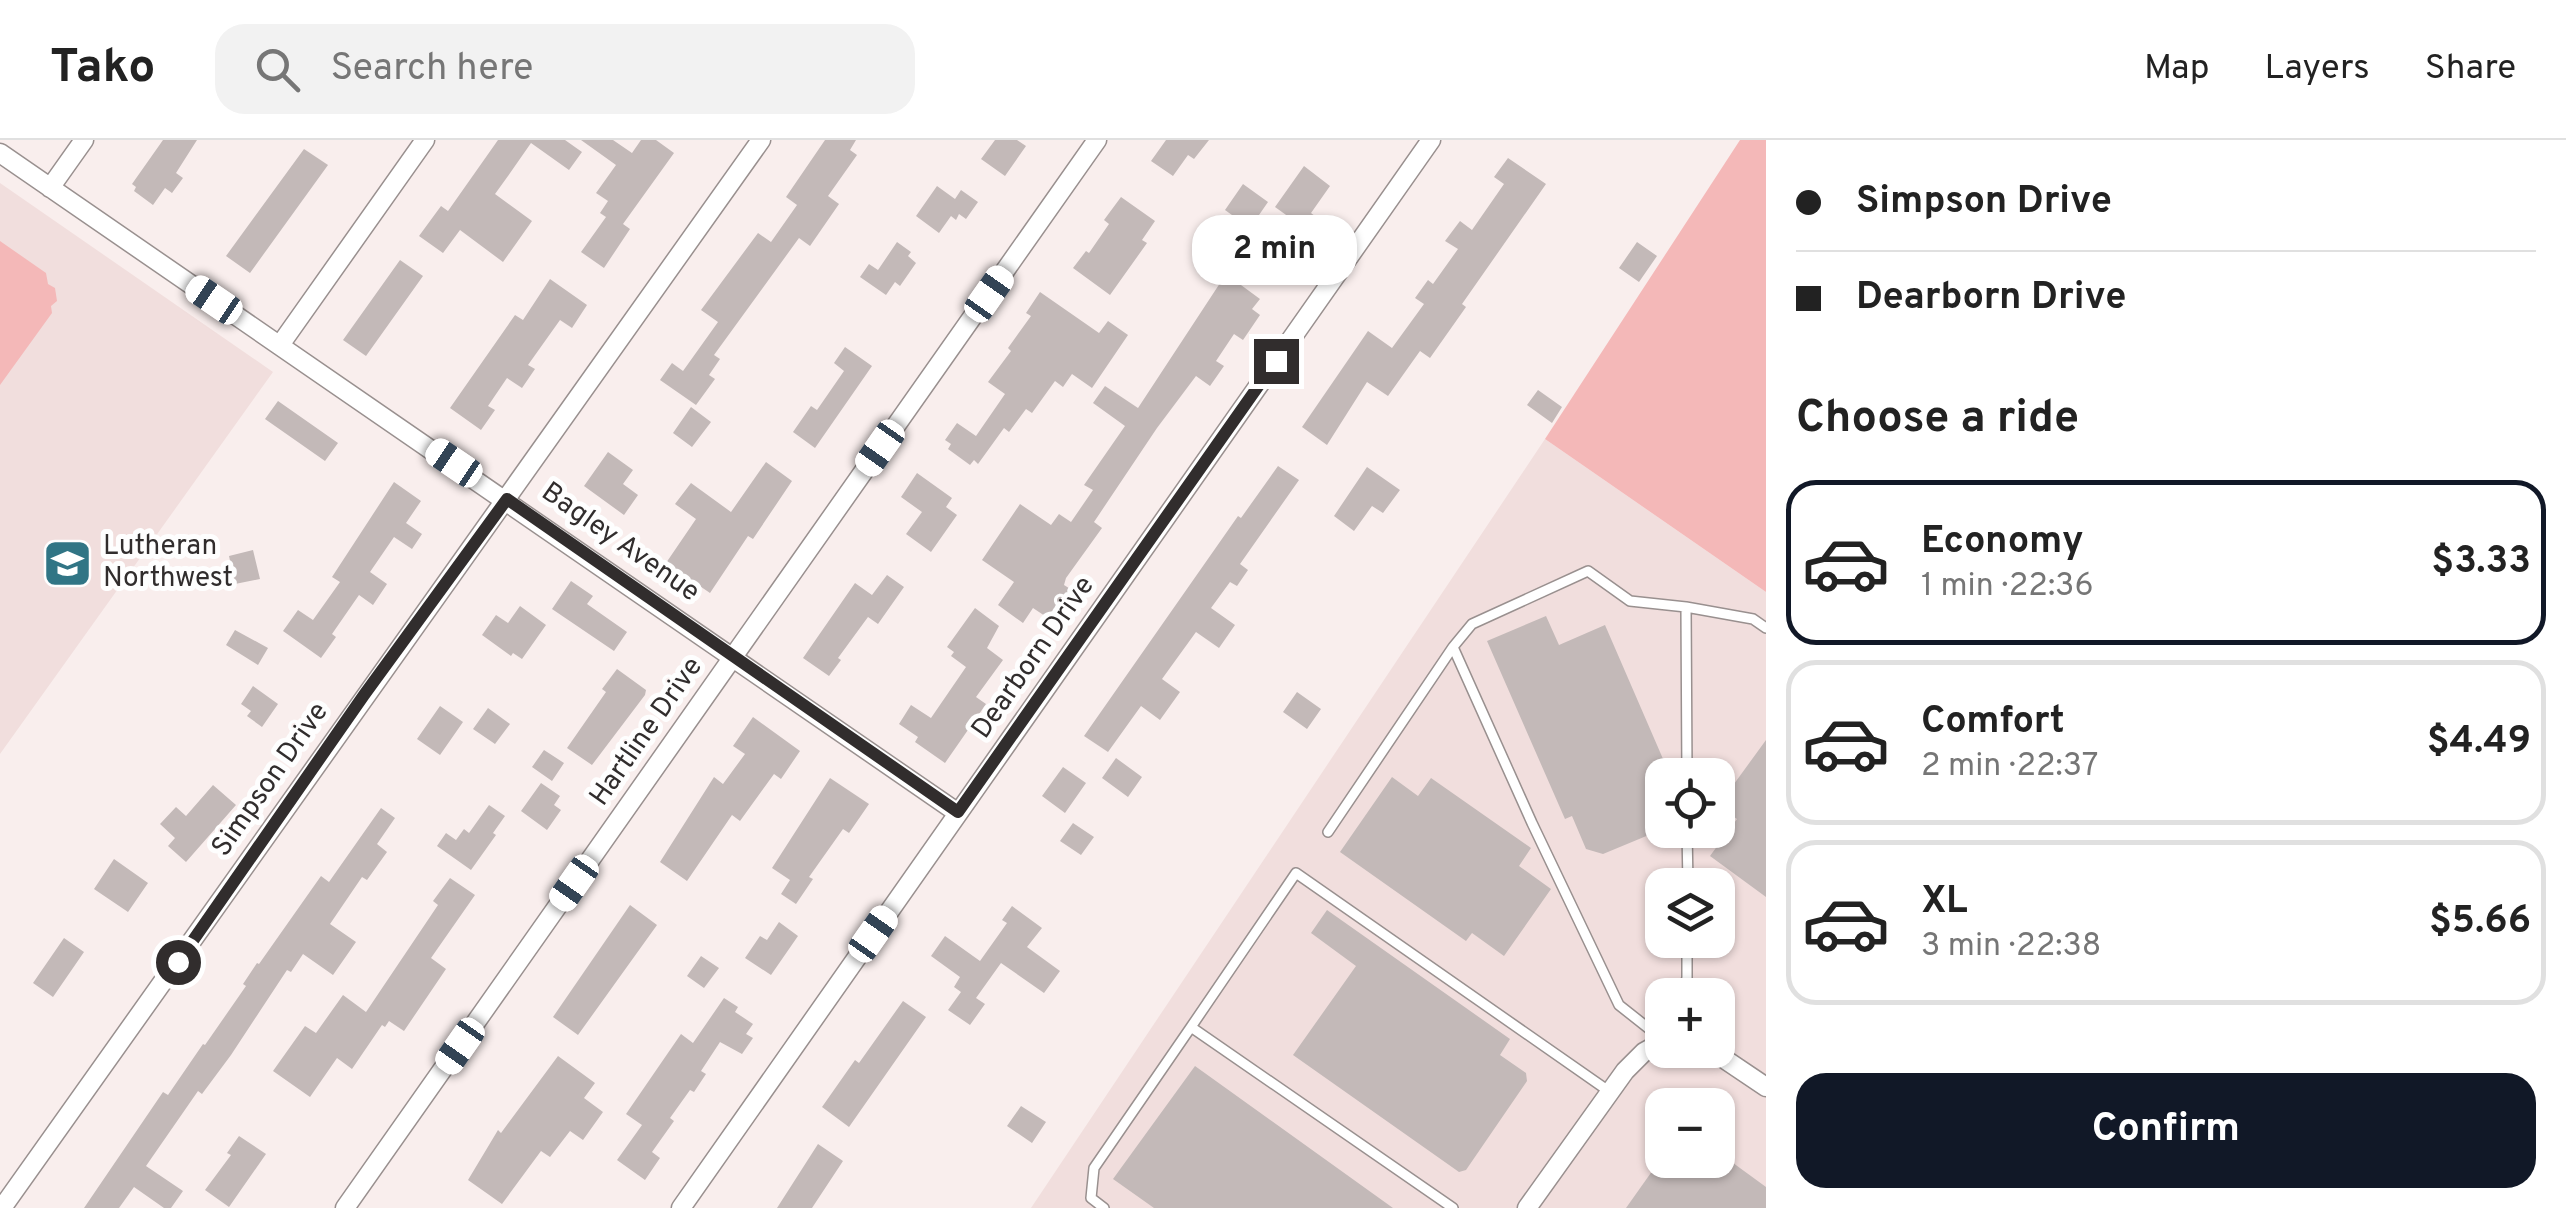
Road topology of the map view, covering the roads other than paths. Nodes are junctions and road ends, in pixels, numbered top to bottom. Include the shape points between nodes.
1 (84, 140) edge
2 (425, 140) edge
3 (761, 140) edge
4 (1097, 140) edge
5 (1432, 140) edge
6 (0, 153) edge
7 (50, 188) junction
8 (280, 346) junction
9 (507, 499) junction
10 (1686, 608) junction
11 (1766, 628) edge
12 (1453, 646) junction
13 (734, 656) junction
14 (1687, 758) edge
15 (958, 812) junction
16 (1328, 832) dead end
17 (1191, 1026) junction
18 (1645, 1027) edge
19 (1645, 1051) edge
20 (1735, 1066) edge
21 (1766, 1087) edge
22 (1610, 1092) junction
23 (2, 1208) edge
24 (345, 1208) edge
25 (681, 1208) edge
26 (1104, 1208) edge
27 (1453, 1208) edge
28 (1527, 1208) edge

1 - 7 street
2 - 8 street
3 - 9 street, Simpson Drive
4 - 13 street, Hartline Drive
5 - 15 street, Dearborn Drive
6 - 7 street, Bagley Avenue
7 - 8 street, Bagley Avenue
8 - 9 street, Bagley Avenue
9 - 13 street, Bagley Avenue
9 - 23 street, Simpson Drive
10 - 11 lane via 1753,619
10 - 12 lane via 1630,601 1588,571 1472,624
10 - 14 lane
12 - 16 lane
12 - 18 lane via 1619,1005
13 - 15 street, Bagley Avenue
13 - 24 street, Hartline Drive
15 - 25 street, Dearborn Drive
17 - 22 lane via 1296,873
17 - 26 lane via 1094,1168 1091,1198
17 - 27 lane
19 - 22 street
20 - 21 street
22 - 28 street

